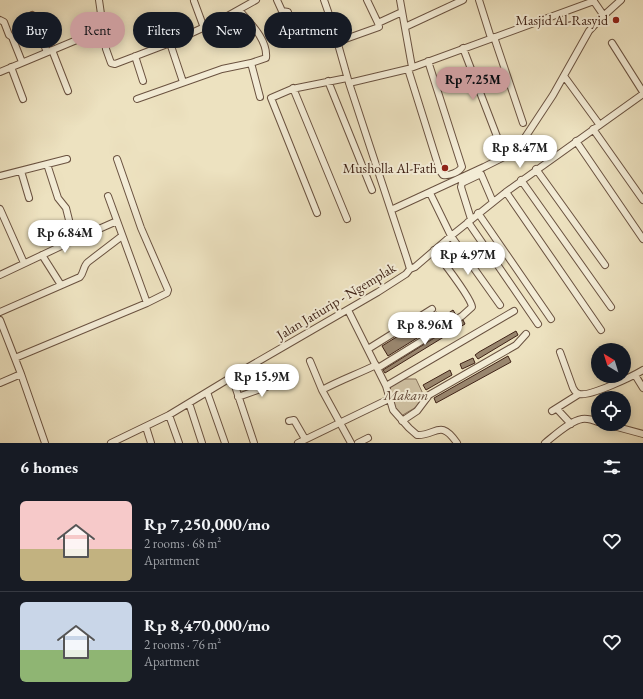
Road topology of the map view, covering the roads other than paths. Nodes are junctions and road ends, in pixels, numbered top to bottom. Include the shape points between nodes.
1 (99, 0) edge
2 (256, 0) edge
3 (277, 0) edge
4 (324, 0) edge
5 (367, 0) edge
6 (400, 0) edge
7 (463, 0) edge
8 (479, 0) edge
9 (594, 0) edge
10 (621, 0) edge
11 (194, 1) dead end
12 (239, 10) junction
13 (101, 12) edge
14 (235, 12) edge
15 (288, 12) edge
16 (328, 12) edge
17 (402, 12) junction
18 (602, 14) junction
19 (0, 20) edge
20 (202, 23) edge
21 (378, 23) junction
22 (406, 27) junction
23 (352, 37) edge
24 (492, 37) junction
25 (70, 43) edge
26 (612, 43) dead end
27 (49, 48) edge
28 (106, 48) edge
29 (157, 48) edge
30 (172, 48) edge
31 (339, 48) edge
32 (463, 48) junction
33 (50, 51) junction
34 (136, 56) junction
35 (428, 61) junction
36 (22, 62) junction
37 (251, 63) junction
38 (11, 67) junction
39 (410, 68) junction
40 (0, 72) edge
41 (564, 76) junction
42 (348, 80) junction
43 (143, 81) dead end
44 (328, 81) junction
45 (184, 82) junction
46 (294, 88) junction
47 (68, 91) dead end
48 (643, 93) edge
49 (260, 97) dead end
50 (23, 99) dead end
51 (137, 99) dead end
52 (523, 123) dead end
53 (599, 124) junction
54 (593, 129) junction
55 (576, 141) junction
56 (500, 147) dead end
57 (67, 159) dead end
58 (117, 159) dead end
59 (47, 164) junction
60 (536, 169) junction
61 (22, 171) junction
62 (0, 176) edge
63 (521, 180) junction
64 (372, 190) dead end
65 (506, 192) junction
66 (430, 193) junction
67 (108, 196) dead end
68 (28, 198) dead end
69 (643, 200) edge
70 (493, 202) junction
71 (390, 206) junction
72 (0, 209) edge
73 (317, 213) dead end
74 (478, 213) junction
75 (347, 219) dead end
76 (117, 221) junction
77 (469, 221) junction
78 (122, 236) junction
79 (451, 236) junction
80 (643, 239) edge
81 (74, 240) junction
82 (434, 250) junction
83 (42, 255) junction
84 (24, 263) junction
85 (605, 265) dead end
86 (410, 269) junction
87 (0, 275) edge
88 (61, 286) junction
89 (147, 303) junction
90 (500, 305) dead end
91 (611, 307) dead end
92 (432, 309) dead end
93 (348, 310) junction
94 (514, 311) dead end
95 (0, 312) edge
96 (425, 314) junction
97 (551, 318) dead end
98 (0, 320) edge
99 (538, 324) dead end
100 (601, 330) dead end
101 (436, 331) junction
102 (526, 334) dead end
103 (7, 336) junction
104 (0, 338) edge
105 (368, 349) junction
106 (560, 352) dead end
107 (15, 358) junction
108 (310, 361) dead end
109 (377, 366) junction
110 (643, 370) edge
111 (21, 374) junction
112 (635, 375) junction
113 (232, 377) junction
114 (280, 382) dead end
115 (0, 383) edge
116 (386, 386) junction
117 (643, 388) edge
118 (322, 390) junction
119 (207, 392) junction
120 (579, 394) junction
121 (238, 397) junction
122 (389, 399) junction
123 (189, 403) junction
124 (169, 415) junction
125 (591, 420) edge
126 (289, 421) dead end
127 (402, 421) junction
128 (340, 423) junction
129 (571, 424) junction
130 (146, 427) junction
131 (631, 431) edge
132 (643, 434) edge
133 (368, 438) dead end
134 (123, 441) edge
135 (300, 442) edge
136 (46, 443) edge
137 (110, 443) edge
138 (151, 443) edge
139 (179, 443) edge
140 (202, 443) edge
141 (226, 443) edge
142 (254, 443) edge
143 (351, 443) edge
144 (358, 443) edge
145 (457, 443) edge
146 (545, 443) edge

1 - 13 street
2 - 12 street
3 - 15 street via 282,11
4 - 16 street, Jalan Jatiurip - Ngemplak
5 - 21 street
6 - 17 street
7 - 22 street
8 - 24 street
9 - 18 street
9 - 24 street
10 - 18 street
11 - 20 street
12 - 14 street
12 - 37 street via 264,46 266,58
17 - 21 street
17 - 22 street
18 - 41 street
19 - 36 street via 4,22 12,37
21 - 23 street via 377,29
22 - 39 street
24 - 32 street
24 - 52 street
25 - 33 street
26 - 48 street
27 - 33 street
28 - 34 street via 111,63 115,64
29 - 34 street
30 - 45 street
31 - 42 street, Jalan Jatiurip - Ngemplak
32 - 35 street
32 - 56 street
33 - 36 street
33 - 47 street
34 - 43 street
35 - 39 street
35 - 39 street via 462,166 460,170 448,176 440,171
36 - 38 street
37 - 45 street via 222,69
37 - 49 street
38 - 40 street
38 - 50 street
39 - 42 street
41 - 53 street
41 - 66 street via 522,142 508,155
42 - 44 street
42 - 71 street, Jalan Jatiurip - Ngemplak
44 - 46 street
44 - 64 street
45 - 51 street
46 - 73 street via 270,98
46 - 75 street
48 - 53 street
53 - 54 street
54 - 55 street
54 - 69 street
55 - 60 street
55 - 80 street
57 - 59 street
58 - 89 street via 141,228 168,290 167,293
59 - 61 street
59 - 81 street via 58,198 66,208
60 - 63 street
60 - 85 street
61 - 62 street
61 - 68 street
63 - 65 street
63 - 91 street
65 - 70 street
65 - 100 street
66 - 71 street
66 - 79 street
67 - 76 street
70 - 74 street
70 - 77 street via 481,174 462,183
71 - 86 street, Jalan Jatiurip - Ngemplak
72 - 84 street
74 - 77 street
74 - 97 street
76 - 78 street
76 - 81 street
77 - 79 street
77 - 99 street
78 - 88 street via 88,262 81,277
78 - 89 street
79 - 82 street
79 - 90 street
81 - 83 street
82 - 86 street
82 - 101 street via 472,304 467,313
83 - 84 street
83 - 88 street
84 - 87 street
86 - 93 street, Jalan Jatiurip - Ngemplak
88 - 95 street
89 - 107 street
92 - 96 street
93 - 105 street
93 - 113 street, Jalan Jatiurip - Ngemplak
94 - 116 street
96 - 101 street
96 - 105 street
98 - 103 street
101 - 109 street
102 - 127 street via 516,345 429,395 417,411
103 - 104 street
103 - 107 street
105 - 109 street
106 - 120 street via 573,388
107 - 111 street
108 - 118 street
109 - 116 street
109 - 118 street
110 - 112 street
111 - 115 street
111 - 136 street
112 - 117 street
112 - 120 street via 590,393
113 - 119 street, Jalan Jatiurip - Ngemplak
113 - 121 street
114 - 121 street
116 - 122 street
118 - 128 street
119 - 123 street, Jalan Jatiurip - Ngemplak
119 - 141 street
120 - 129 street via 555,410
121 - 142 street
122 - 127 street via 393,410
122 - 128 street
123 - 124 street, Jalan Jatiurip - Ngemplak
123 - 140 street
124 - 130 street, Jalan Jatiurip - Ngemplak
124 - 139 street
125 - 129 street via 582,419
126 - 135 street via 294,420
127 - 145 street via 417,435 444,430
128 - 135 street
128 - 143 street
129 - 146 street
130 - 134 street, Jalan Jatiurip - Ngemplak
130 - 138 street
131 - 132 street
133 - 144 street
134 - 137 street, Jalan Jatiurip - Ngemplak

